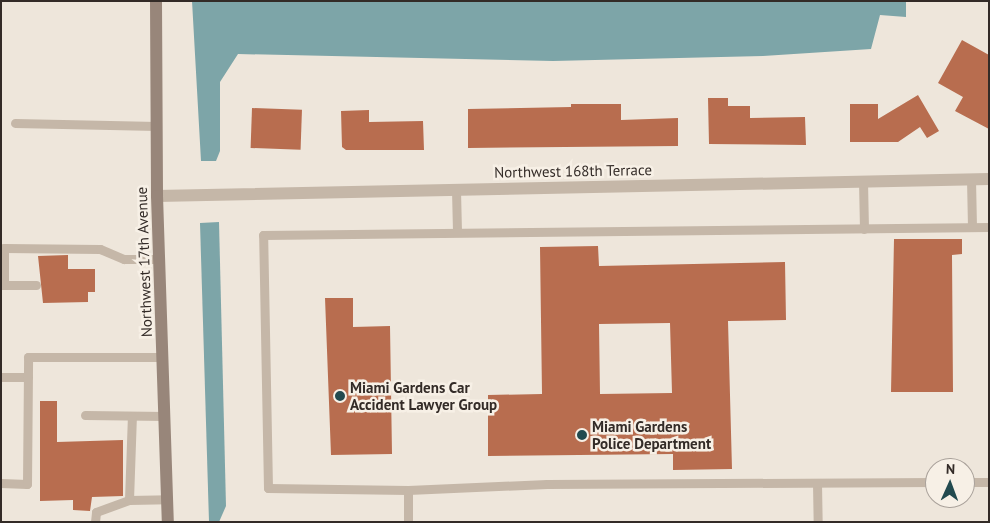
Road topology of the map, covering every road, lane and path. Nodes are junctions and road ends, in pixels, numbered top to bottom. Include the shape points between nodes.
1 (156, 1) edge
2 (15, 123) dead end
3 (157, 126) junction
4 (971, 179) junction
5 (989, 179) edge
6 (863, 181) junction
7 (456, 190) junction
8 (157, 196) junction
9 (972, 227) junction
10 (989, 227) edge
11 (864, 228) junction
12 (457, 232) junction
13 (160, 258) junction
14 (2, 285) edge
15 (36, 285) dead end
16 (163, 357) junction
17 (1, 376) edge
18 (28, 376) junction
19 (85, 415) dead end
20 (132, 416) junction
21 (165, 416) junction
22 (925, 482) edge
23 (975, 482) edge
24 (989, 482) edge
25 (817, 483) junction
26 (1, 484) edge
27 (408, 490) junction
28 (168, 499) junction
29 (130, 500) junction
30 (95, 522) edge
31 (168, 522) edge
32 (408, 522) edge
33 (818, 522) edge

1 - 3 street, Northwest 17th Avenue
2 - 3 lane
3 - 8 street, Northwest 17th Avenue
4 - 5 street, Northwest 168th Terrace
4 - 6 street, Northwest 168th Terrace
4 - 9 lane
6 - 7 street, Northwest 168th Terrace
6 - 11 lane
7 - 8 street, Northwest 168th Terrace
7 - 12 lane
8 - 13 street, Northwest 17th Avenue
9 - 10 lane
9 - 11 lane
11 - 12 lane
12 - 27 lane via 263,235 268,488
13 - 14 lane via 124,259 100,249 4,248
13 - 16 street, Northwest 17th Avenue
14 - 15 lane
16 - 18 lane via 28,357
16 - 21 street, Northwest 17th Avenue
17 - 18 lane
18 - 26 lane via 27,484
19 - 20 lane
20 - 21 lane
20 - 29 lane
21 - 28 street, Northwest 17th Avenue
22 - 25 lane
23 - 24 lane
25 - 27 lane via 547,484
25 - 33 lane
27 - 32 lane
28 - 29 lane
28 - 31 street, Northwest 17th Avenue
29 - 30 lane via 96,512

